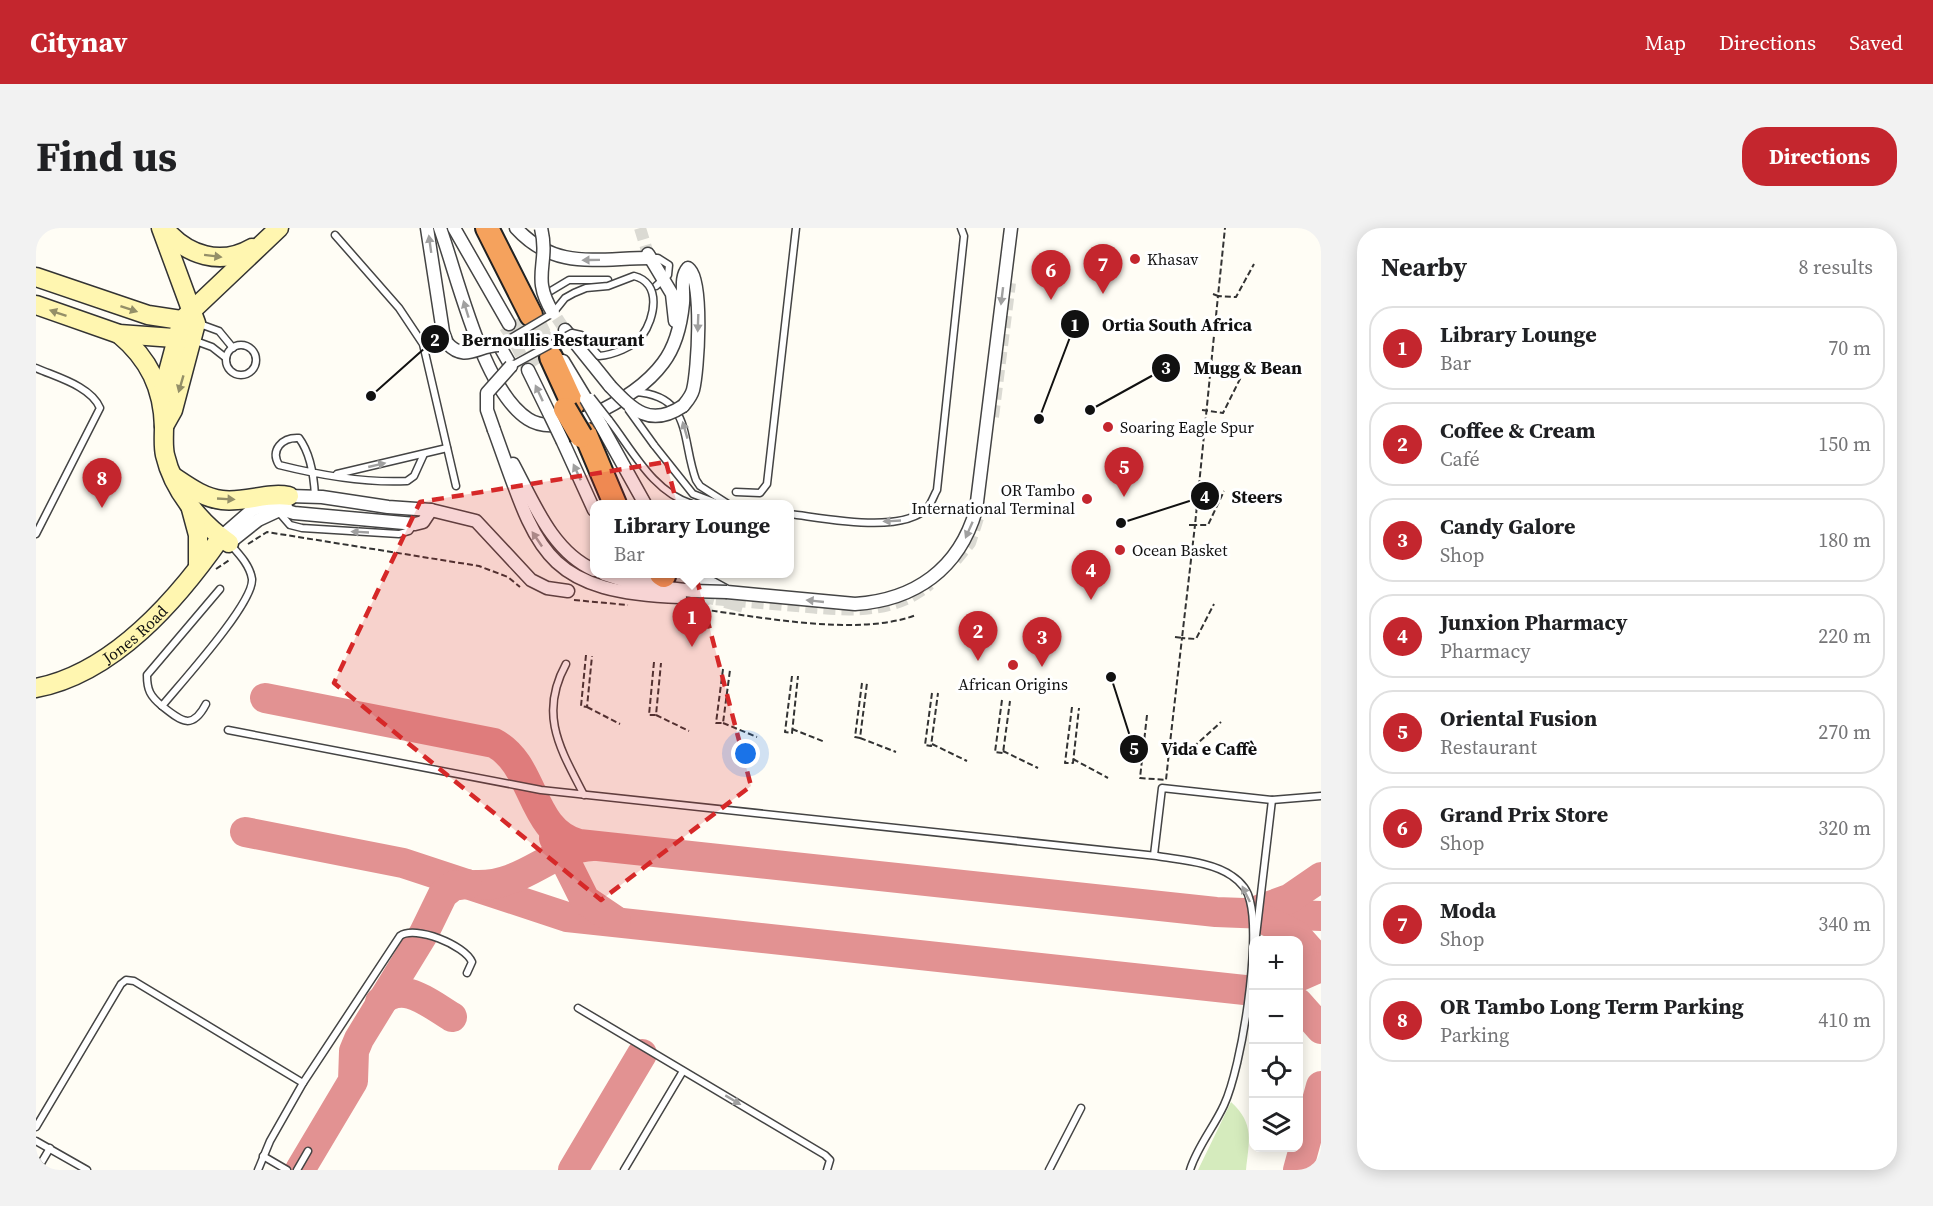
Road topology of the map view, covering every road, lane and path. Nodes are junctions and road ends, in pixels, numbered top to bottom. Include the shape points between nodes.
1 (163, 228) edge
2 (427, 228) edge
3 (440, 228) edge
4 (454, 228) edge
5 (487, 228) edge
6 (516, 228) edge
7 (542, 228) edge
8 (796, 228) edge
9 (961, 228) edge
10 (1011, 228) edge
11 (1225, 228) edge
12 (273, 234) edge
13 (335, 235) dead end
14 (1254, 264) dead end
15 (36, 277) edge
16 (608, 280) dead end
17 (1213, 294) dead end
18 (1218, 296) junction
19 (36, 305) edge
20 (546, 310) junction
21 (188, 326) junction
22 (508, 326) tunnel mouth
23 (566, 332) junction
24 (119, 334) junction
25 (230, 345) junction
26 (499, 345) junction
27 (670, 351) junction
28 (226, 358) junction
29 (548, 362) tunnel mouth
30 (511, 366) junction
31 (36, 368) edge
32 (1241, 377) dead end
33 (610, 386) junction
34 (631, 392) junction
35 (160, 403) junction
36 (573, 405) junction
37 (1202, 410) dead end
38 (1207, 411) junction
39 (164, 426) junction
40 (494, 430) junction
41 (588, 431) junction
42 (447, 448) junction
43 (424, 454) junction
44 (312, 472) junction
45 (330, 475) junction
46 (173, 476) junction
47 (456, 486) dead end
48 (1224, 491) dead end
49 (736, 492) dead end
50 (315, 496) junction
51 (593, 500) edge
52 (613, 500) edge
53 (643, 500) edge
54 (681, 500) edge
55 (706, 500) edge
56 (722, 500) edge
57 (338, 501) junction
58 (189, 504) junction
59 (283, 505) junction
60 (431, 510) junction
61 (794, 514) edge
62 (1189, 525) dead end
63 (1194, 525) junction
64 (36, 534) edge
65 (221, 543) junction
66 (198, 567) junction
67 (590, 568) edge
68 (618, 578) edge
69 (652, 578) edge
70 (703, 578) edge
71 (220, 589) dead end
72 (568, 591) dead end
73 (693, 591) junction
74 (727, 592) junction
75 (680, 597) tunnel mouth
76 (1214, 604) dead end
77 (1175, 637) dead end
78 (1182, 638) junction
79 (586, 655) dead end
80 (592, 656) dead end
81 (654, 662) dead end
82 (661, 663) dead end
83 (566, 664) dead end
84 (723, 669) dead end
85 (730, 670) dead end
86 (792, 676) dead end
87 (798, 676) dead end
88 (862, 683) dead end
89 (867, 683) dead end
90 (36, 688) edge
91 (932, 693) dead end
92 (938, 693) dead end
93 (1002, 700) dead end
94 (1010, 701) dead end
95 (206, 704) dead end
96 (162, 706) junction
97 (587, 707) junction
98 (1072, 707) dead end
99 (1079, 708) dead end
100 (1147, 715) dead end
101 (656, 716) junction
102 (1221, 722) dead end
103 (723, 723) junction
104 (620, 724) dead end
105 (792, 729) junction
106 (228, 730) dead end
107 (689, 731) dead end
108 (757, 737) dead end
109 (860, 738) junction
110 (825, 742) dead end
111 (932, 744) junction
112 (1003, 751) junction
113 (896, 752) dead end
114 (1164, 752) dead end
115 (1168, 752) junction
116 (1073, 759) junction
117 (967, 761) dead end
118 (1038, 768) dead end
119 (1108, 778) dead end
120 (584, 795) junction
121 (1321, 796) edge
122 (1272, 800) junction
123 (1155, 856) junction
124 (1252, 936) edge
125 (1256, 936) edge
126 (467, 973) dead end
127 (1249, 982) edge
128 (578, 1008) dead end
129 (683, 1071) junction
130 (303, 1083) junction
131 (1081, 1108) dead end
132 (36, 1127) edge
133 (36, 1141) edge
134 (50, 1148) junction
135 (308, 1151) dead end
136 (263, 1156) junction
137 (37, 1170) edge
138 (87, 1170) edge
139 (258, 1170) edge
140 (287, 1170) edge
141 (297, 1170) edge
142 (624, 1170) edge
143 (827, 1170) edge
144 (1049, 1170) edge
145 (1190, 1170) edge

1 -> 12 street via 186,248 211,257 237,256
1 - 21 street
26 -> 2 street, bridge via 465,354 447,343
34 -> 3 street via 570,423 541,424 518,411 477,341
4 - 22 street
5 - 20 highway
27 -> 6 street via 675,331 672,294 660,284 649,256 592,260 560,257 537,247
7 - 20 street, bridge via 540,285
8 - 49 lane via 767,483 760,493
9 -> 61 lane via 964,237 937,490 929,506 903,521
10 -> 74 street via 976,510 970,532 952,559 923,585 873,603
11 - 18 path
12 - 21 street
13 - 42 lane via 415,330 428,361
14 - 18 path via 1236,297
15 -> 21 street
16 - 20 lane via 567,281
17 - 18 path
18 - 38 path
24 -> 19 street
20 - 23 lane, bridge via 586,288 608,286 627,277 640,278 652,290 654,300 647,326 630,345 599,356 581,335
20 - 26 lane, bridge
21 - 24 street
21 - 25 lane via 219,332
21 - 28 lane
21 - 35 street
21 -> 39 street via 173,410
23 - 30 lane, bridge
23 - 33 street
24 - 35 street via 136,348 150,368
25 - 28 lane
25 - 28 lane via 244,346 256,359 246,374 234,373
26 - 30 street
27 -> 33 street, bridge via 680,325 688,263 697,282 698,314 695,378 690,397 662,416 645,415
27 - 34 street via 655,372
36 -> 29 highway
30 - 40 street, bridge via 487,393 487,410
31 - 64 lane via 86,392 100,408
32 - 38 path via 1223,413
33 - 55 lane, bridge via 687,489
56 -> 34 lane via 696,480 684,423 672,406 651,394
35 - 39 street
36 - 41 highway, bridge
36 - 41 lane, bridge
37 - 38 path
38 - 63 path
39 - 46 street via 165,454
40 - 67 street via 556,539
75 -> 40 street via 627,594 598,587 566,570 547,553 534,535
51 -> 41 street
41 - 52 highway
41 - 53 street via 631,480
41 - 54 lane
42 - 43 lane
42 - 47 lane
45 -> 43 lane
43 - 45 lane via 414,476 407,480
44 - 44 lane via 279,465 275,453 278,446 299,438
44 - 45 lane
44 - 50 lane
46 - 58 street
46 -> 59 street via 195,491 224,500 267,495
48 - 63 path via 1208,525
50 - 57 street
50 - 59 street
57 - 59 street
57 - 60 street
58 - 65 street
58 - 66 street via 198,535
60 -> 59 street via 423,522 415,524 294,513
59 - 65 street
59 - 65 street via 252,510
60 - 72 street via 476,521 531,580 547,588
62 - 63 path
63 - 78 path
65 - 66 street, Jones Road
65 - 96 lane via 244,561 252,578 250,591 234,618
66 - 90 street, Jones Road via 121,649 83,673
68 - 73 street via 635,584
69 - 73 street
70 - 74 street
71 - 96 lane via 147,675 151,697
73 - 74 street, bridge
76 - 78 path via 1196,639
77 - 78 path
78 - 115 path
79 - 97 path, bridge via 581,706
80 - 97 path, bridge
81 - 101 path, bridge via 649,715
82 - 101 path, bridge
83 - 120 lane via 560,676 554,728 557,743
84 - 103 path, bridge via 716,723
85 - 103 path, bridge
86 - 105 path, bridge via 785,732 792,733
87 - 105 path, bridge
88 - 109 path, bridge via 855,738
89 - 109 path, bridge
91 - 111 path, bridge via 925,745
92 - 111 path, bridge
93 - 112 path, bridge via 995,752
94 - 112 path, bridge
95 - 96 lane via 191,722 180,721
97 - 104 path
98 - 116 path, bridge via 1065,762 1073,763
99 - 116 path, bridge
100 - 115 path, bridge via 1140,778 1166,780
101 - 107 path
102 - 115 path, bridge via 1187,753
103 - 108 path
105 - 110 path
106 - 120 lane
109 - 113 path
111 - 117 path
112 - 118 path
114 - 115 path, bridge
116 - 119 path
120 - 123 lane
121 - 122 lane
122 - 123 lane via 1162,788
122 - 125 lane
124 -> 123 lane via 1251,902 1240,883 1222,870
126 - 130 lane via 472,962 464,951 421,932 402,934
127 - 145 lane via 1236,1066 1224,1104
128 - 129 lane
129 - 142 lane
129 -> 143 lane via 825,1155 830,1160
130 - 132 lane via 134,981 126,980
130 - 136 lane
131 - 144 lane
133 - 134 lane
134 - 137 lane
134 - 138 lane
135 - 141 lane
136 - 139 lane
136 - 140 lane

